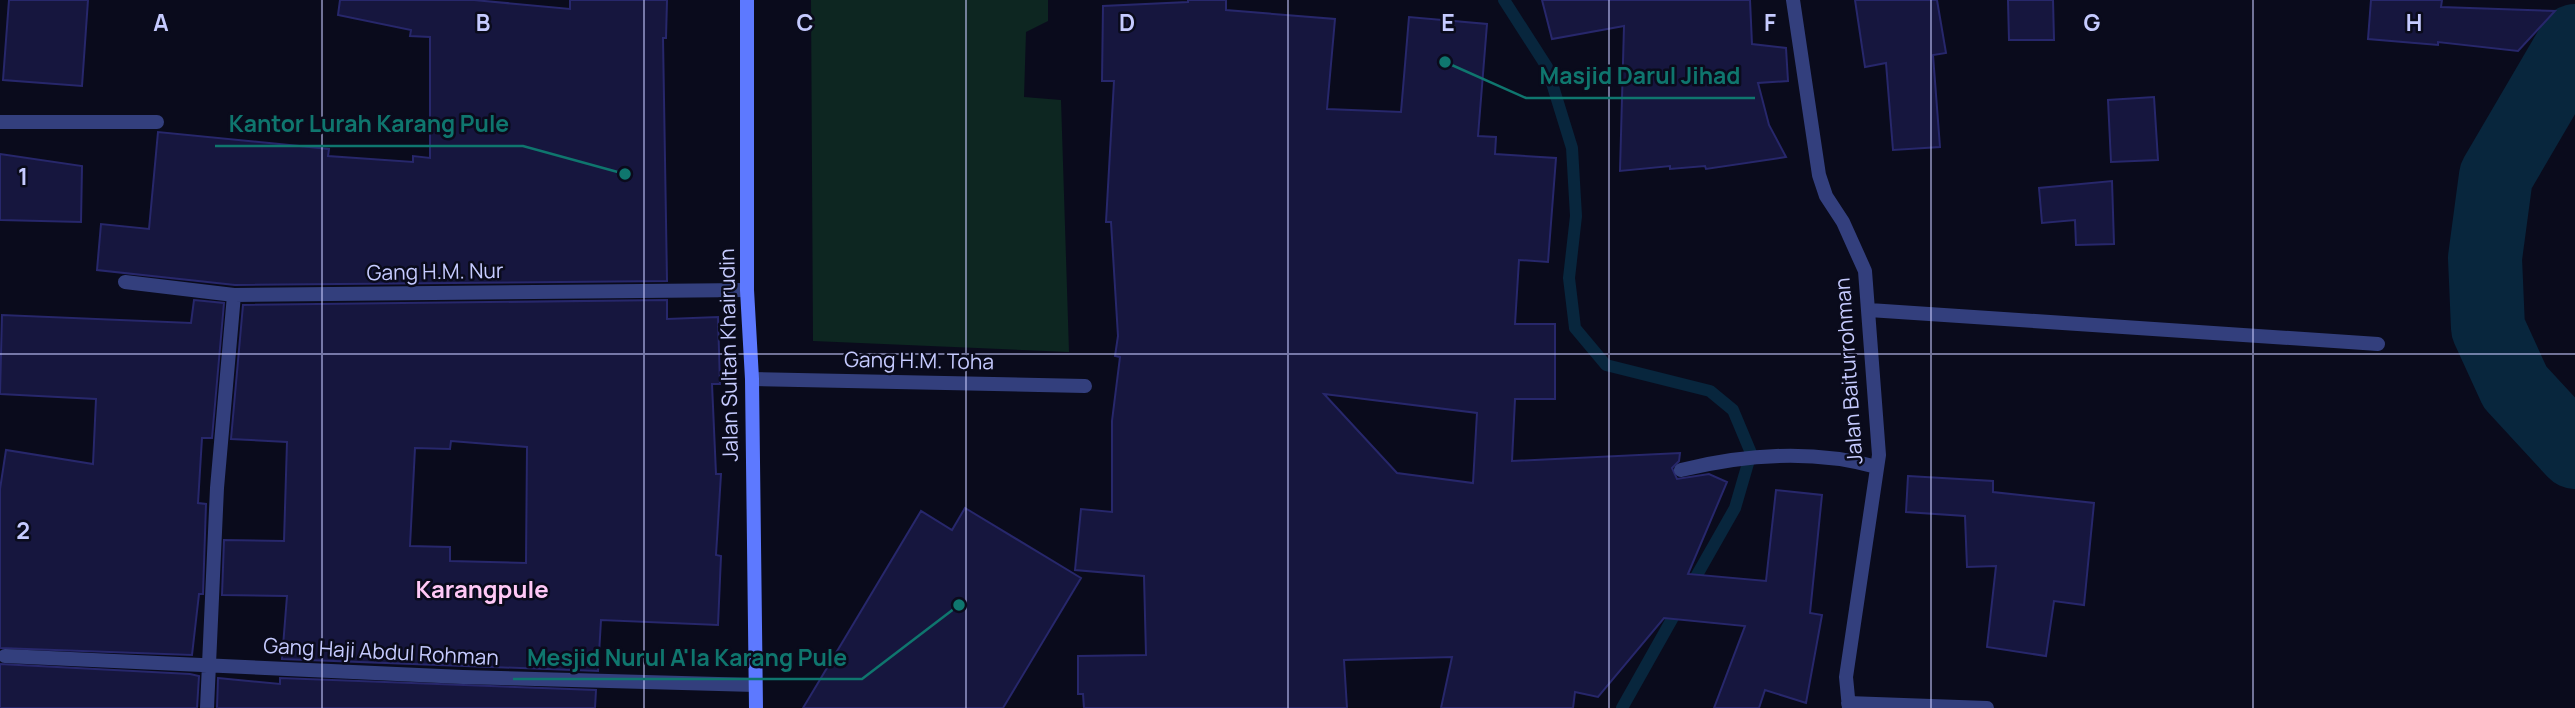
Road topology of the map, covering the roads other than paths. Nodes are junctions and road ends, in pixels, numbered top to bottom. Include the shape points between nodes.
1 (747, 0) edge
2 (1793, 0) edge
3 (0, 122) edge
4 (157, 122) dead end
5 (125, 282) dead end
6 (747, 290) junction
7 (234, 295) junction
8 (1868, 310) junction
9 (2378, 344) dead end
10 (752, 379) junction
11 (1085, 386) dead end
12 (1877, 467) junction
13 (1681, 470) dead end
14 (5, 656) dead end
15 (209, 665) junction
16 (755, 685) junction
17 (1848, 706) edge
18 (207, 708) edge
19 (756, 708) edge
20 (1987, 708) edge

1 - 6 main road, Jalan Sultan Khairudin
2 - 8 street, Jalan Baiturrohman via 1819,175 1865,271
3 - 4 street
5 - 7 street, Gang H.M. Nur
6 - 7 street, Gang H.M. Nur
6 - 10 main road, Jalan Sultan Khairudin
7 - 15 street via 217,488
8 - 9 street
8 - 12 street, Jalan Baiturrohman
10 - 11 street, Gang H.M. Toha
10 - 16 main road, Jalan Sultan Khairudin
12 - 13 street via 1807,454 1732,459
12 - 17 street, Jalan Baiturrohman via 1846,677
14 - 15 street, Gang Haji Abdul Rohman
15 - 16 street, Gang Haji Abdul Rohman
15 - 18 street
16 - 19 main road, Jalan Sultan Khairudin
17 - 20 street

